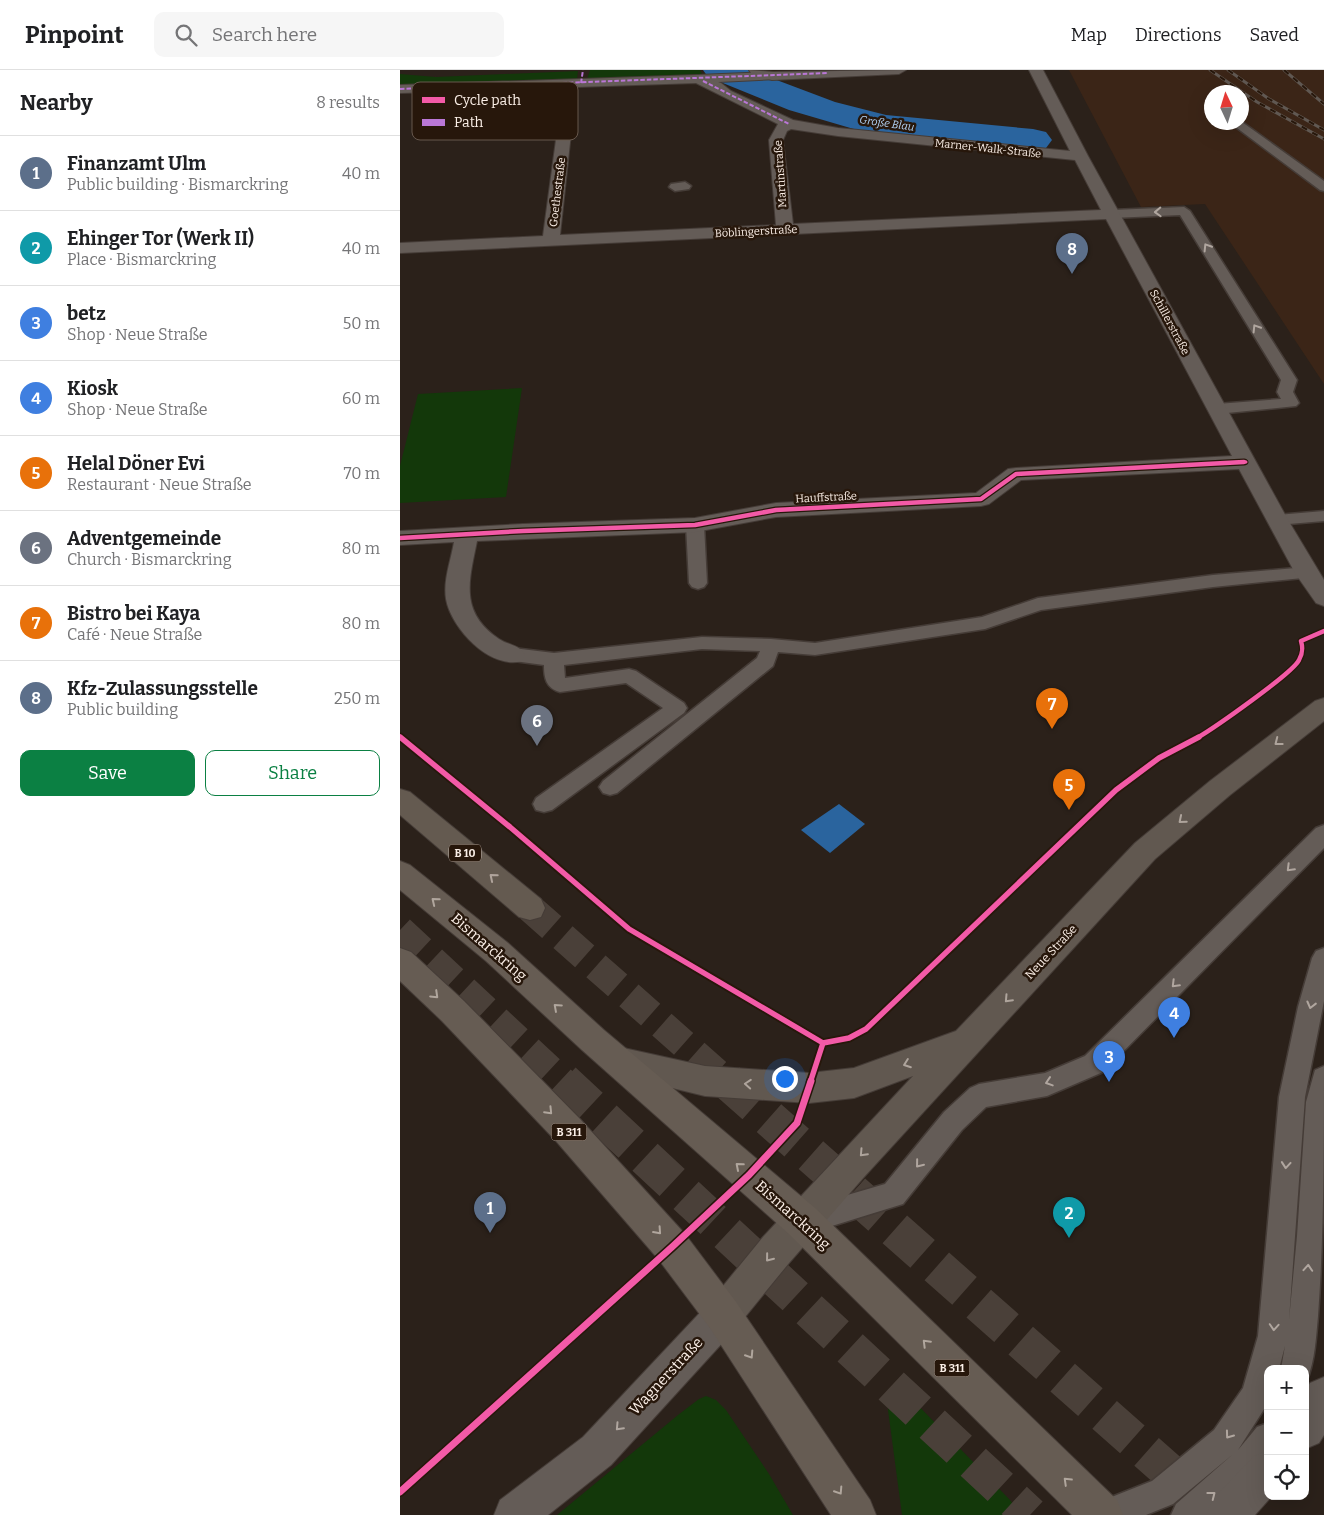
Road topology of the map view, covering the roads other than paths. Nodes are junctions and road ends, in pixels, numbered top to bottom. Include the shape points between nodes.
1 (899, 70) edge
2 (1036, 70) edge
3 (763, 74) edge
4 (704, 79) junction
5 (578, 84) edge
6 (789, 124) junction
7 (1245, 130) edge
8 (563, 140) edge
9 (1080, 156) junction
10 (1324, 187) edge
11 (1112, 214) junction
12 (785, 230) junction
13 (551, 241) junction
14 (400, 248) edge
15 (1217, 409) junction
16 (1246, 462) junction
17 (1324, 516) edge
18 (1277, 520) junction
19 (695, 525) junction
20 (467, 534) junction
21 (400, 538) edge
22 (1315, 579) edge
23 (698, 583) dead end
24 (1324, 598) edge
25 (771, 645) junction
26 (513, 654) joint
27 (554, 660) junction
28 (1324, 707) edge
29 (610, 787) dead end
30 (400, 799) edge
31 (544, 804) dead end
32 (1324, 834) edge
33 (400, 873) edge
34 (530, 908) tunnel mouth
35 (1324, 958) edge
36 (400, 961) edge
37 (969, 1041) junction
38 (620, 1062) junction
39 (1324, 1078) edge
40 (802, 1222) junction
41 (723, 1315) junction
42 (1297, 1365) edge
43 (1324, 1397) edge
44 (1309, 1422) edge
45 (1264, 1443) edge
46 (1264, 1466) edge
47 (1252, 1472) edge
48 (515, 1515) edge
49 (855, 1515) edge
50 (1104, 1515) edge
51 (1187, 1515) edge
52 (1227, 1515) edge

1 - 3 street
2 - 9 street, Schillerstraße
3 - 4 street
4 - 5 street
4 - 6 street, Marner-Walk-Straße via 726,94
6 - 9 street, Marner-Walk-Straße via 838,132
6 - 12 street, Martinstraße via 781,128 776,140
7 - 10 lane
8 - 13 street, Goethestraße
9 - 11 street, Schillerstraße
11 - 12 street, Böblingerstraße
11 - 15 street, Schillerstraße
15 -> 11 lane via 1292,403 1286,392 1289,380 1184,211
12 - 13 street, Böblingerstraße
13 - 14 street, Böblingerstraße
15 - 16 street, Schillerstraße
16 - 18 street, Schillerstraße
16 - 19 street, Hauffstraße via 1016,474 981,498 776,510
17 - 18 lane
18 - 22 street, Schillerstraße
19 - 20 street, Hauffstraße
19 - 23 lane
20 - 21 street, Hauffstraße
20 - 26 street via 457,592 459,604 478,634 492,646
22 - 24 street, Schillerstraße
22 - 25 lane via 1213,580 1038,604 985,623 815,649
25 - 27 lane via 702,643
25 - 29 lane via 766,660
26 - 27 lane
27 - 31 lane via 554,678 560,690 630,676 677,708
28 -> 37 main road, Neue Straße via 1145,851
34 -> 30 highway, B 10
32 -> 40 lane via 1094,1064 1047,1084 979,1096 893,1195
38 -> 33 main road, Bismarckring / B 311 via 498,952
35 -> 50 lane via 1310,1006 1292,1097 1273,1336 1256,1395 1225,1441 1162,1493
36 -> 41 main road, B 311 via 568,1130 672,1247
37 -> 38 main road via 854,1083 809,1088 705,1081
37 -> 40 main road, Neue Straße
40 -> 38 main road, Bismarckring / B 311
42 -> 39 lane via 1308,1279 1319,1102
40 -> 41 main road, Wagnerstraße
50 -> 40 main road, Bismarckring / B 311
41 -> 48 street, Wagnerstraße via 597,1451
41 -> 49 main road, B 311
43 - 44 street
45 - 47 lane via 1256,1454
46 - 47 lane
51 -> 47 lane
47 - 52 street

